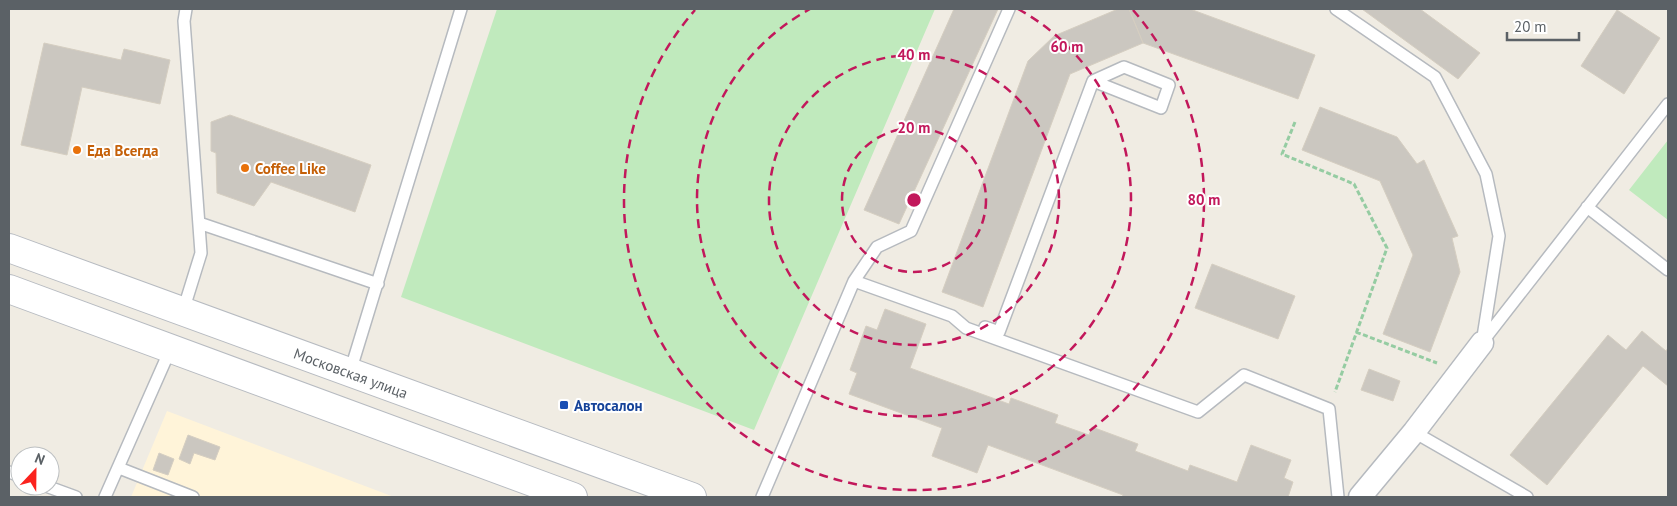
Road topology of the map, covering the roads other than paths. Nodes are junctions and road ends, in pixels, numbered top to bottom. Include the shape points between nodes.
1 (186, 9) edge
2 (461, 9) edge
3 (1009, 9) edge
4 (1336, 9) edge
5 (1094, 81) junction
6 (1668, 104) edge
7 (1587, 207) junction
8 (199, 223) junction
9 (9, 248) edge
10 (1668, 270) edge
11 (854, 281) junction
12 (378, 284) junction
13 (9, 289) edge
14 (183, 313) junction
15 (952, 316) junction
16 (1482, 343) junction
17 (170, 350) junction
18 (350, 374) junction
19 (1414, 432) junction
20 (119, 468) junction
21 (60, 491) edge
22 (76, 497) edge
23 (105, 497) edge
24 (193, 497) edge
25 (574, 497) edge
26 (692, 497) edge
27 (762, 497) edge
28 (1338, 497) edge
29 (1360, 497) edge
30 (1527, 497) edge

1 - 8 lane via 184,21
2 - 12 lane
3 - 11 lane via 911,231 877,247
4 - 16 lane via 1435,77 1486,174 1499,236
5 - 5 lane via 1161,108 1169,86 1124,67
5 - 15 lane via 999,332
6 - 7 lane
7 - 10 lane
7 - 16 lane
8 - 12 lane
8 - 14 lane via 201,252
9 - 14 main road, Московская улица
11 - 15 lane
11 - 27 lane
12 - 18 lane
13 - 17 main road
14 - 18 main road, Московская улица
15 - 28 lane via 966,328 1198,412 1244,375 1329,409
16 - 19 street
17 - 20 lane
17 - 25 main road
18 - 26 main road, Московская улица
19 - 29 street
19 - 30 lane
20 - 23 lane
20 - 24 lane
21 - 22 lane

